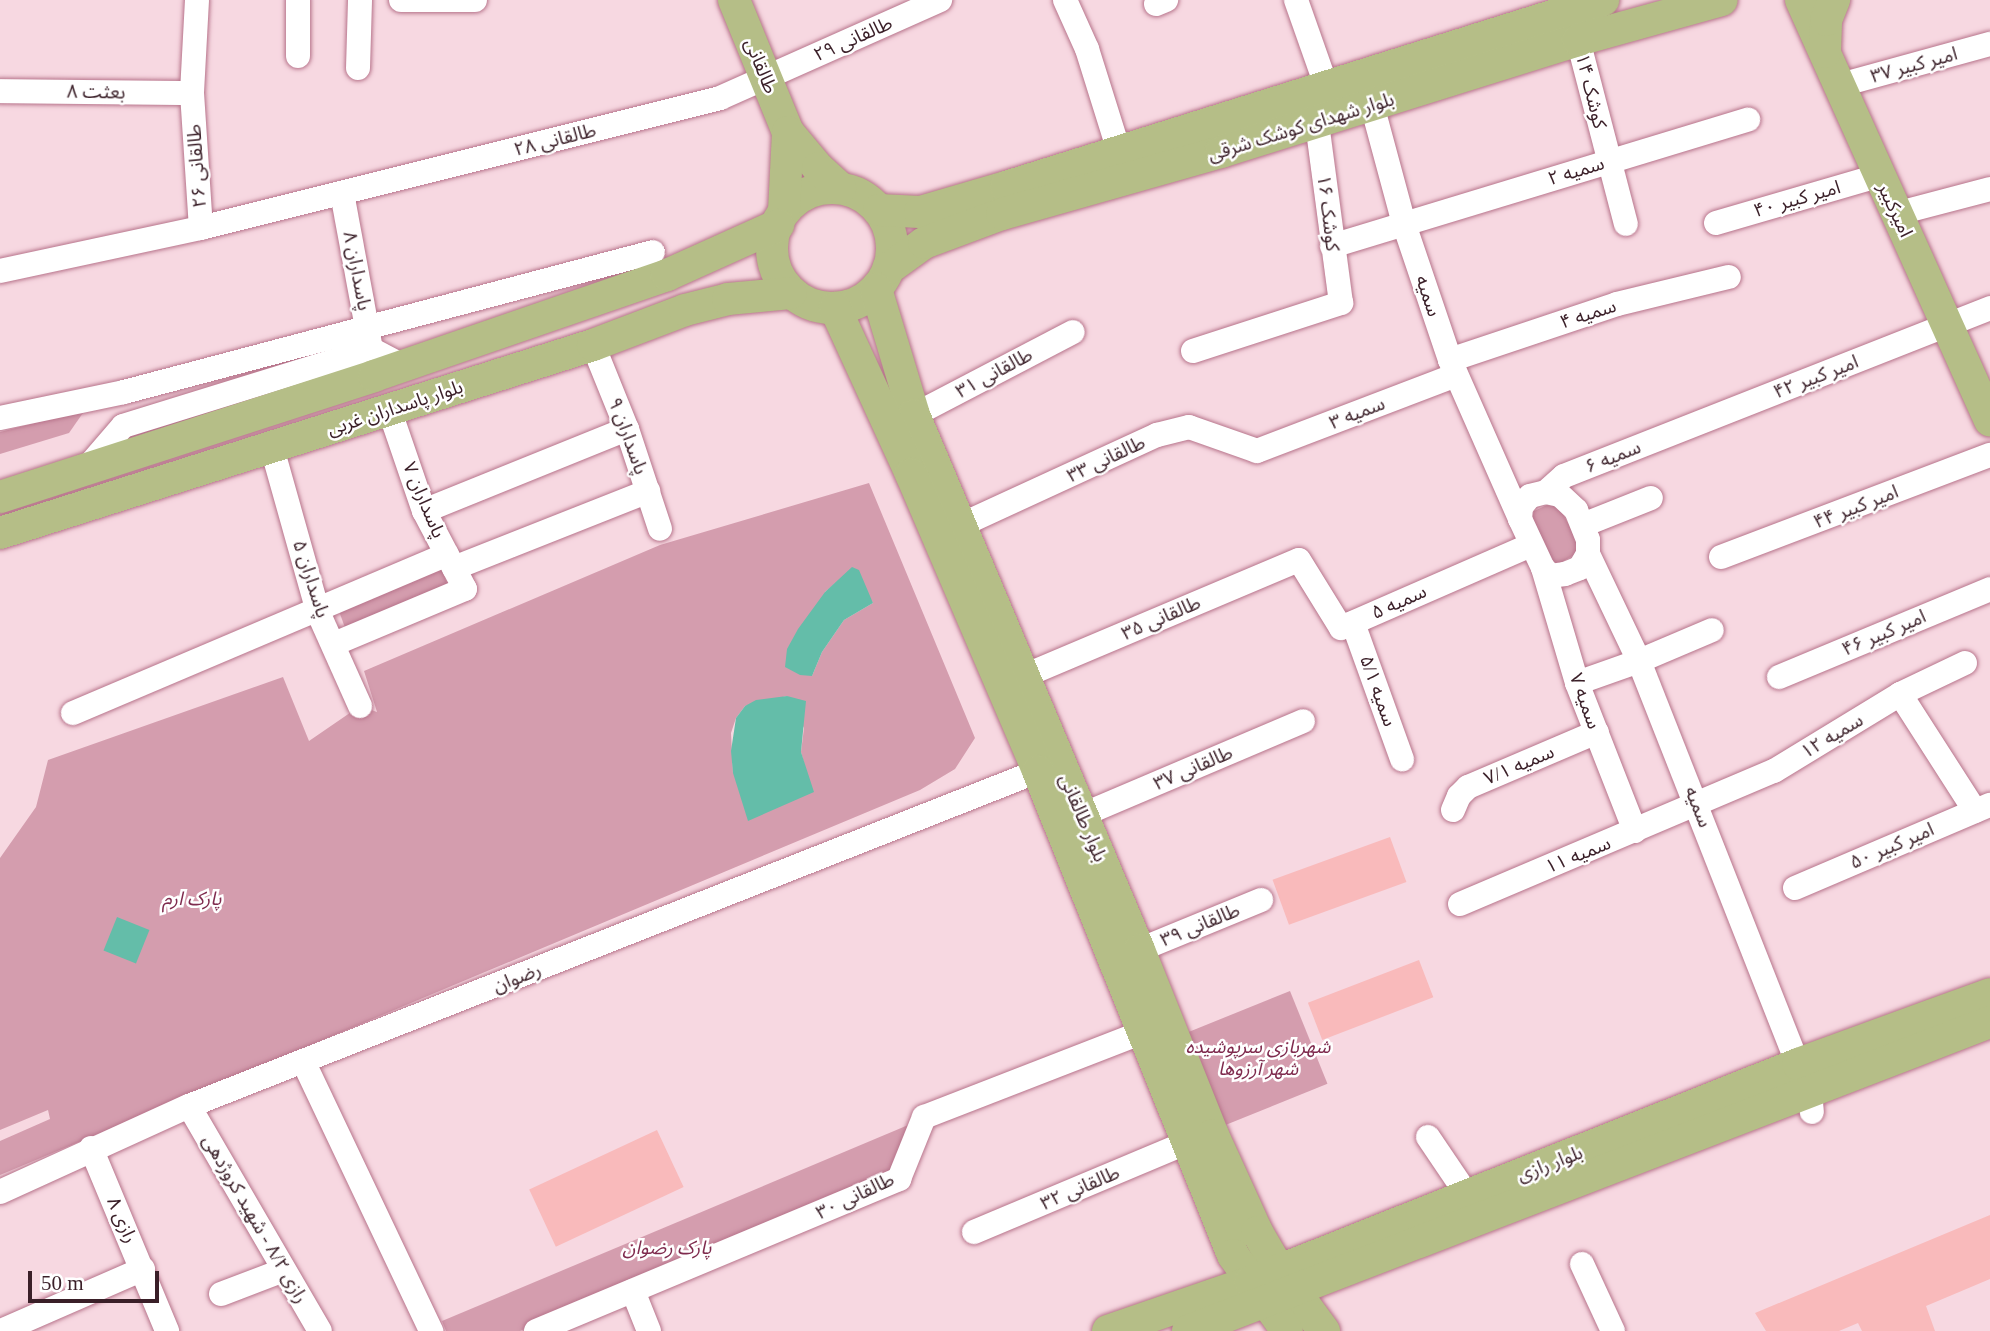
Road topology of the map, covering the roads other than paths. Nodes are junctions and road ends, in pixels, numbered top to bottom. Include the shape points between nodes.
1 (197, 0) edge
2 (298, 0) edge
3 (360, 0) edge
4 (401, 0) edge
5 (475, 0) edge
6 (734, 0) edge
7 (940, 0) edge
8 (1065, 0) edge
9 (1296, 0) edge
10 (1603, 0) edge
11 (1722, 0) edge
12 (1801, 0) edge
13 (1834, 0) edge
14 (1578, 40) junction
15 (1990, 44) edge
16 (298, 56) dead end
17 (1825, 57) junction
18 (358, 68) dead end
19 (765, 79) junction
20 (1837, 86) junction
21 (1327, 88) junction
22 (0, 91) edge
23 (192, 93) junction
24 (1372, 105) junction
25 (1748, 120) dead end
26 (1213, 122) junction
27 (1317, 122) junction
28 (788, 132) junction
29 (1119, 151) junction
30 (1221, 152) junction
31 (1609, 161) junction
32 (1878, 176) junction
33 (840, 188) junction
34 (1990, 189) edge
35 (342, 194) junction
36 (879, 210) junction
37 (1895, 214) junction
38 (781, 218) junction
39 (1716, 223) dead end
40 (1626, 224) dead end
41 (1404, 225) junction
42 (201, 228) junction
43 (1332, 246) junction
44 (653, 252) dead end
45 (0, 271) edge
46 (1729, 277) dead end
47 (882, 279) junction
48 (792, 293) junction
49 (835, 308) junction
50 (1990, 308) edge
51 (1948, 327) junction
52 (1073, 332) dead end
53 (369, 339) junction
54 (593, 345) junction
55 (1194, 351) dead end
56 (403, 366) junction
57 (1453, 368) junction
58 (389, 409) junction
59 (914, 415) junction
60 (0, 418) edge
61 (1990, 420) edge
62 (1684, 428) joint
63 (627, 429) junction
64 (272, 448) junction
65 (1257, 451) joint
66 (1990, 455) edge
67 (85, 471) junction
68 (648, 491) junction
69 (1546, 492) junction
70 (0, 497) edge
71 (1651, 498) dead end
72 (424, 511) junction
73 (1520, 519) junction
74 (1583, 525) junction
75 (958, 526) junction
76 (660, 529) dead end
77 (0, 533) edge
78 (1531, 545) junction
79 (1588, 554) junction
80 (1721, 557) dead end
81 (1298, 560) joint
82 (1543, 568) junction
83 (455, 570) junction
84 (1990, 589) edge
85 (318, 611) junction
86 (1353, 623) junction
87 (1712, 630) dead end
88 (334, 644) junction
89 (1639, 661) junction
90 (1965, 663) dead end
91 (1024, 676) junction
92 (1779, 677) dead end
93 (1577, 683) junction
94 (1900, 694) junction
95 (360, 706) dead end
96 (73, 713) dead end
97 (1303, 721) dead end
98 (1597, 732) junction
99 (1402, 759) dead end
100 (1038, 771) junction
101 (1696, 802) junction
102 (1982, 808) edge
103 (1454, 810) dead end
104 (1082, 815) junction
105 (1635, 831) junction
106 (1795, 888) dead end
107 (1261, 900) dead end
108 (1460, 904) dead end
109 (1139, 950) junction
110 (1990, 994) edge
111 (1990, 1022) edge
112 (1141, 1033) junction
113 (304, 1063) junction
114 (1807, 1089) junction
115 (189, 1106) junction
116 (1429, 1137) dead end
117 (1186, 1143) junction
118 (91, 1148) junction
119 (1595, 1161) junction
120 (0, 1192) edge
121 (1468, 1196) junction
122 (974, 1232) dead end
123 (1582, 1264) dead end
124 (143, 1269) junction
125 (284, 1270) junction
126 (1273, 1286) junction
127 (633, 1291) junction
128 (220, 1294) dead end
129 (1, 1331) edge
130 (167, 1331) edge
131 (320, 1331) edge
132 (431, 1331) edge
133 (536, 1331) edge
134 (649, 1331) edge
135 (1108, 1331) edge
136 (1188, 1331) edge
137 (1287, 1331) edge
138 (1324, 1331) edge
139 (1613, 1331) edge

1 - 23 street, طالقانی ۲۶
2 - 16 street
3 - 18 street
4 - 5 street
6 - 19 main road, طالقانی
7 - 19 street, طالقانی ۲۹
8 - 29 street via 1087,49
9 - 21 street
10 - 21 main road, بلوار شهدای کوشک شرقی
11 - 14 main road, بلوار شهدای کوشک شرقی
12 - 17 main road, امیرکبیر
13 - 17 main road via 1826,20
14 - 24 main road, بلوار شهدای کوشک شرقی
14 - 31 street, کوشک ۱۴
15 - 20 street, امیر کبیر ۳۷
17 - 20 main road, امیرکبیر
19 - 28 main road, طالقانی
19 - 35 street, طالقانی ۲۸ via 720,98
20 - 32 main road, امیرکبیر
21 - 26 main road, بلوار شهدای کوشک شرقی
22 - 23 street, بعثت ۸
23 - 42 street, طالقانی ۲۶
24 - 27 main road, بلوار شهدای کوشک شرقی
24 - 41 street, سمیه
25 - 31 street, سمیه ۲
26 - 29 main road, بلوار شهدای کوشک شرقی
26 - 30 main road
27 - 30 main road, بلوار شهدای کوشک شرقی
27 - 43 street, کوشک ۱۶
28 - 33 main road
28 - 38 main road
29 - 36 main road, بلوار شهدای کوشک شرقی via 920,212
30 - 47 main road, بلوار شهدای کوشک شرقی via 1002,214 924,243
31 - 40 street, کوشک ۱۴
31 - 41 street, سمیه ۲
32 - 37 main road, امیرکبیر
32 - 39 street, امیر کبیر ۴۰
33 - 36 main road via 868,199
33 - 38 main road via 803,195
34 - 37 street
35 - 42 street, طالقانی ۲۶
35 - 53 street, پاسداران ۸
36 - 47 main road via 892,244
37 - 51 main road, امیرکبیر
38 - 48 main road via 772,238 773,262
38 - 56 main road, بلوار پاسداران غربی via 667,275
41 - 43 street, سمیه ۲
41 - 57 street, سمیه
42 - 45 street
43 - 55 street, کوشک ۱۶ via 1341,303
44 - 53 street
46 - 57 street, سمیه ۴ via 1617,304
47 - 49 main road via 858,302
47 - 59 main road, بلوار طالقانی
48 - 49 main road via 819,307
48 - 54 main road, بلوار پاسداران غربی via 696,307
49 - 100 main road, بلوار طالقانی
50 - 51 street, امیر کبیر ۴۲
51 - 61 main road, امیرکبیر
51 - 62 street, امیر کبیر ۴۲
52 - 59 street, طالقانی ۳۱
53 - 56 street
53 - 60 street
53 - 67 street via 123,426
54 - 58 main road, بلوار پاسداران غربی
54 - 63 street, پاسداران ۹
56 - 67 main road, بلوار پاسداران غربی
57 - 65 street, سمیه ۳
57 - 73 street, سمیه
58 - 64 main road, بلوار پاسداران غربی
58 - 72 street, پاسداران ۷
59 - 75 main road, بلوار طالقانی
62 - 69 street, سمیه ۶ via 1564,476
63 - 68 street, پاسداران ۹
63 - 72 street
64 - 77 main road, بلوار پاسداران غربی
64 - 85 street, پاسداران ۵
65 - 75 street, طالقانی ۳۳ via 1189,428 1157,435
66 - 80 street, امیر کبیر ۴۴
67 - 70 main road, بلوار پاسداران غربی
68 - 76 street, پاسداران ۹
68 - 83 street
69 - 73 street via 1530,496 1521,507
69 - 74 street via 1560,495 1576,510
71 - 74 street
72 - 83 street, پاسداران ۷
73 - 78 street
74 - 79 street
75 - 91 main road, بلوار طالقانی
78 - 82 street
78 - 86 street, سمیه ۵
79 - 82 street via 1580,568 1565,575 1552,576
79 - 89 street, سمیه
81 - 86 street, سمیه ۵ via 1341,628
81 - 91 street, طالقانی ۳۵
82 - 93 street, سمیه ۷
83 - 85 street
83 - 88 street
84 - 92 street, امیر کبیر ۴۶
85 - 88 street, پاسداران ۵
85 - 96 street
86 - 99 street, سمیه ۵/۱
87 - 89 street
88 - 95 street, پاسداران ۵
89 - 93 street
89 - 101 street, سمیه
90 - 94 street, سمیه ۱۲
91 - 104 main road, بلوار طالقانی
93 - 98 street, سمیه ۷
94 - 101 street, سمیه ۱۲ via 1774,771
94 - 102 street
97 - 104 street, طالقانی ۳۷
98 - 103 street, سمیه ۷/۱ via 1468,787
98 - 105 street, سمیه ۷
100 - 112 main road, بلوار طالقانی
100 - 113 street, رضوان
101 - 105 street, سمیه ۱۱
101 - 114 street, سمیه
102 - 106 street, امیر کبیر ۵۰
104 - 109 main road, بلوار طالقانی
105 - 108 street, سمیه ۱۱
107 - 109 street, طالقانی ۳۹
109 - 126 main road, بلوار طالقانی via 1257,1232
110 - 114 main road, بلوار رازی
111 - 114 main road, بلوار رازی
112 - 117 main road, بلوار طالقانی
112 - 127 street, طالقانی ۳۰ via 924,1117 899,1179
113 - 115 street, رضوان
113 - 132 street
114 - 119 main road, بلوار رازی
115 - 118 street, رضوان
115 - 125 street, رازی ۸/۲ - شهید کروژدهی
116 - 121 street
117 - 122 street, طالقانی ۳۲
117 - 126 main road, بلوار طالقانی via 1233,1255
118 - 120 street, رضوان
118 - 124 street, رازی ۸
119 - 121 main road, بلوار رازی
119 - 126 main road, بلوار رازی
121 - 126 main road, بلوار رازی
123 - 139 street
124 - 129 street
124 - 130 street, رازی ۸
125 - 128 street
125 - 131 street, رازی ۸/۲ - شهید کروژدهی
126 - 135 main road, بلوار رازی
126 - 136 main road, بلوار رازی
126 - 137 main road, بلوار طالقانی
126 - 138 main road, بلوار طالقانی
127 - 133 street, طالقانی ۳۰
127 - 134 street

